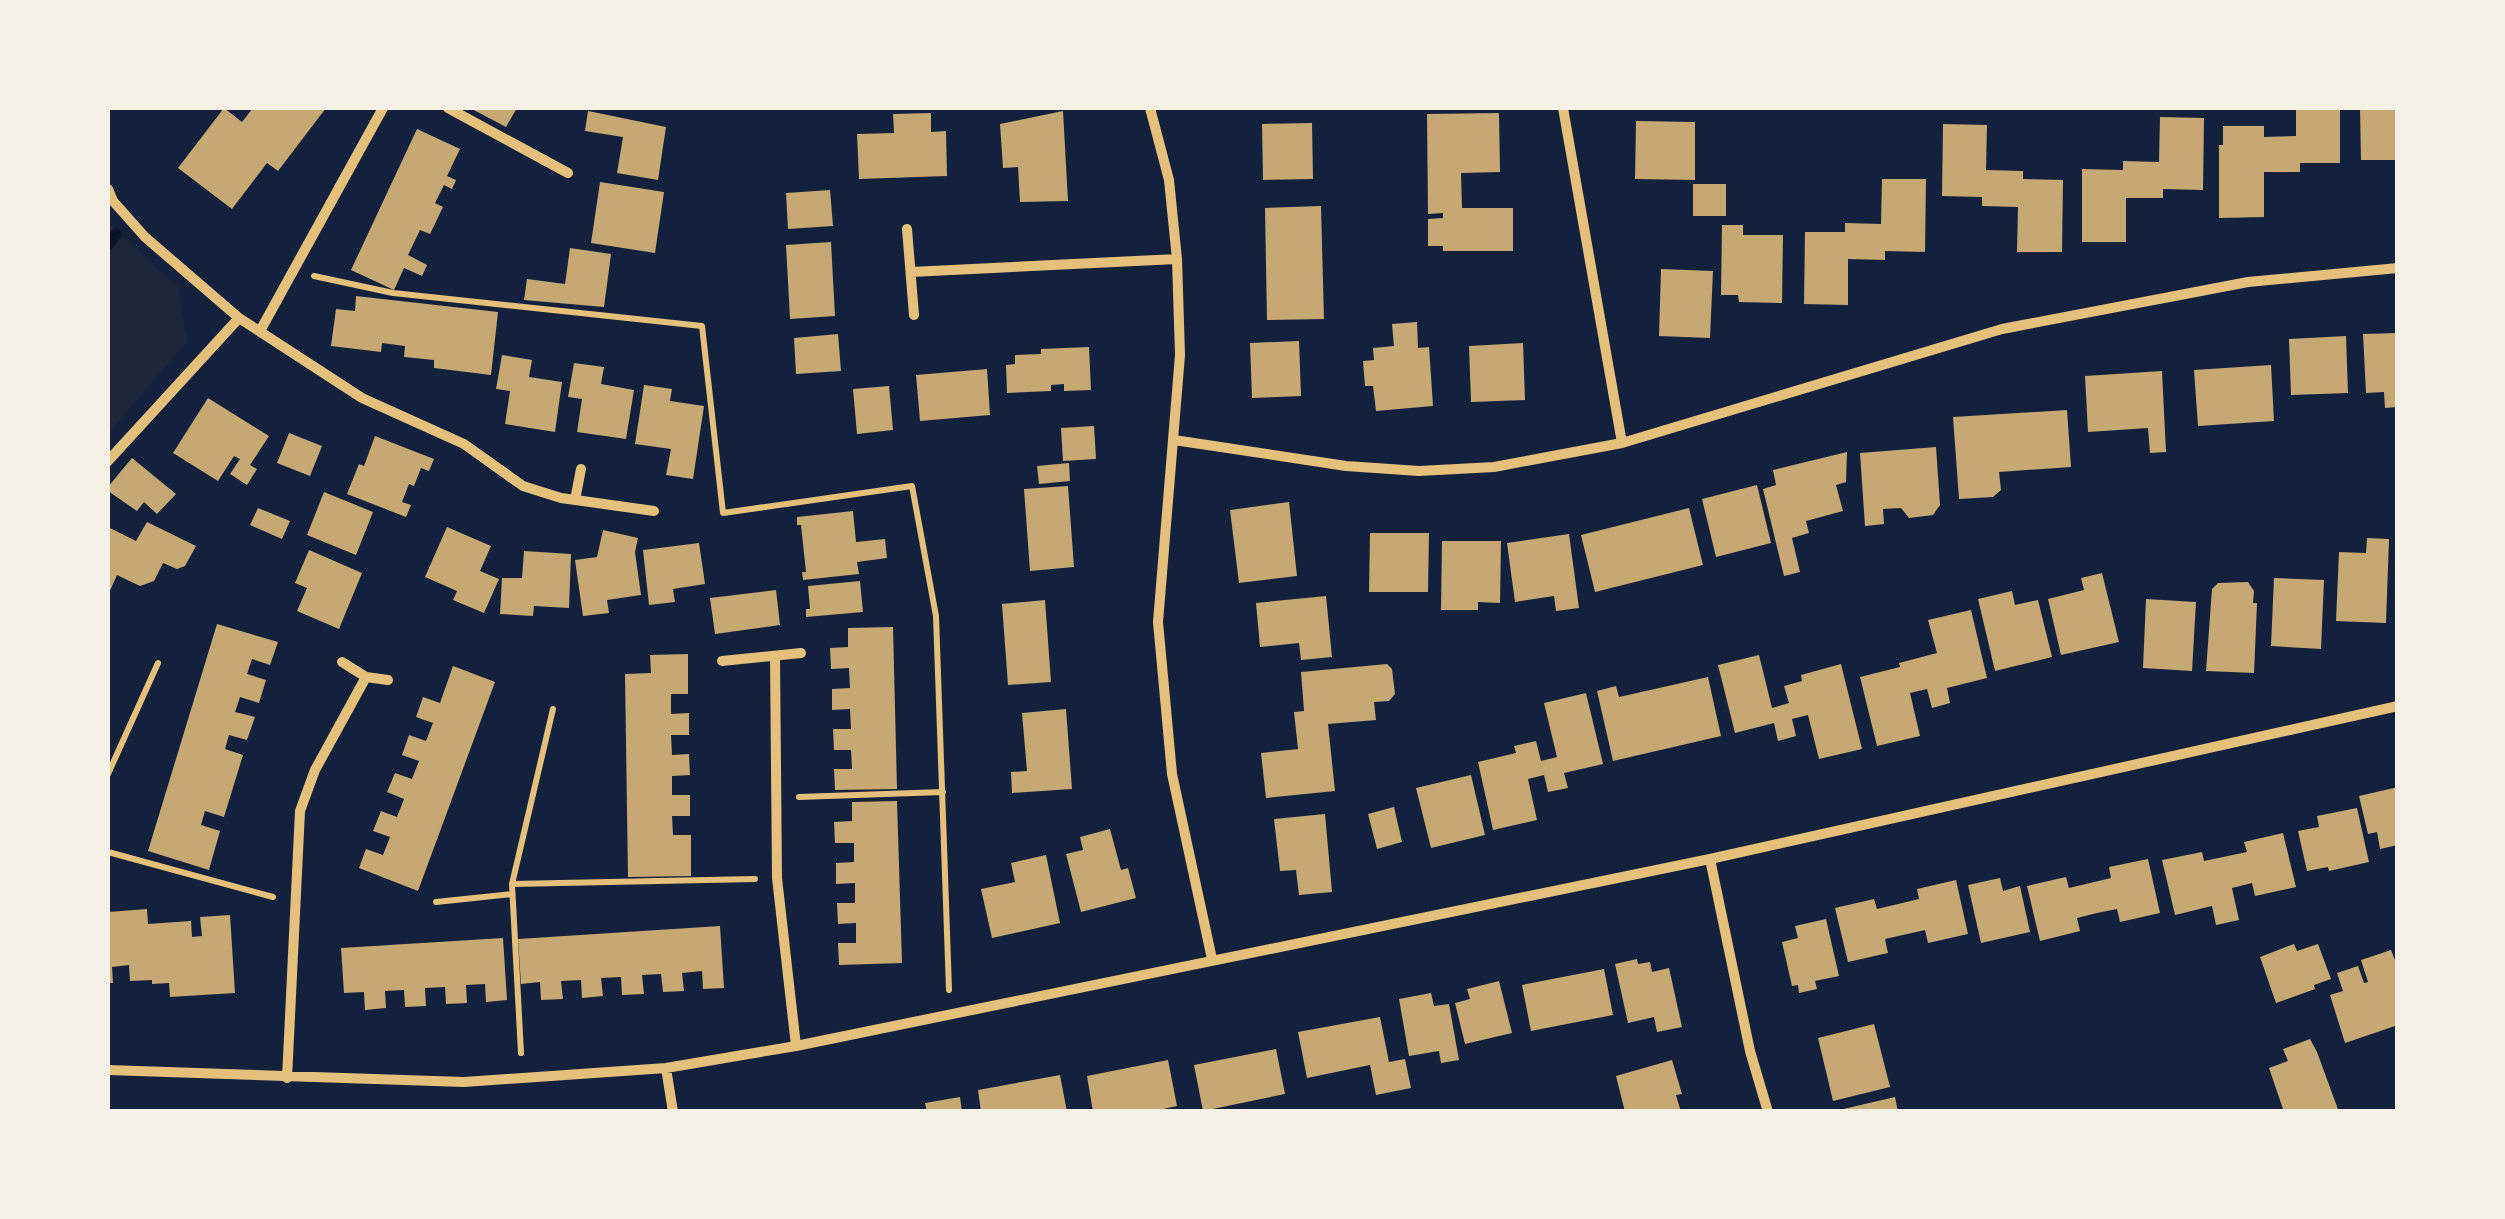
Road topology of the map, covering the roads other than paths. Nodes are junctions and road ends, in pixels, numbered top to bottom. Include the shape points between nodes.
1 (382, 108) edge
2 (448, 108) edge
3 (1150, 108) edge
4 (1563, 108) edge
5 (568, 174) dead end
6 (108, 189) edge
7 (907, 229) dead end
8 (1178, 258) junction
9 (2398, 268) edge
10 (910, 272) junction
11 (914, 315) dead end
12 (240, 318) junction
13 (260, 331) junction
14 (1174, 440) junction
15 (1622, 443) junction
16 (108, 461) edge
17 (581, 469) dead end
18 (575, 500) junction
19 (654, 511) dead end
20 (802, 653) dead end
21 (775, 656) junction
22 (722, 660) dead end
23 (342, 662) dead end
24 (366, 677) junction
25 (388, 680) dead end
26 (2398, 706) edge
27 (1710, 859) junction
28 (1212, 959) junction
29 (796, 1046) junction
30 (666, 1068) junction
31 (108, 1070) edge
32 (287, 1078) junction
33 (672, 1112) edge
34 (1768, 1112) edge

1 - 13 street
2 - 5 street
3 - 8 street via 1169,180
4 - 15 street
6 - 12 street via 145,237
7 - 10 street
8 - 10 street
8 - 14 street
9 - 15 street via 2248,282 2002,329
10 - 11 street
12 - 13 street
12 - 16 street
13 - 18 street via 362,398 464,444 523,486
14 - 15 street via 1420,470 1494,467
14 - 28 street via 1158,622 1172,774
17 - 18 street
18 - 19 street
20 - 21 street
21 - 22 street
21 - 29 street via 777,878
23 - 24 street
24 - 25 street
24 - 32 street via 300,811
26 - 27 street
27 - 28 street
27 - 34 street
28 - 29 street
29 - 30 street
30 - 32 street via 523,1079
30 - 33 street
31 - 32 street

